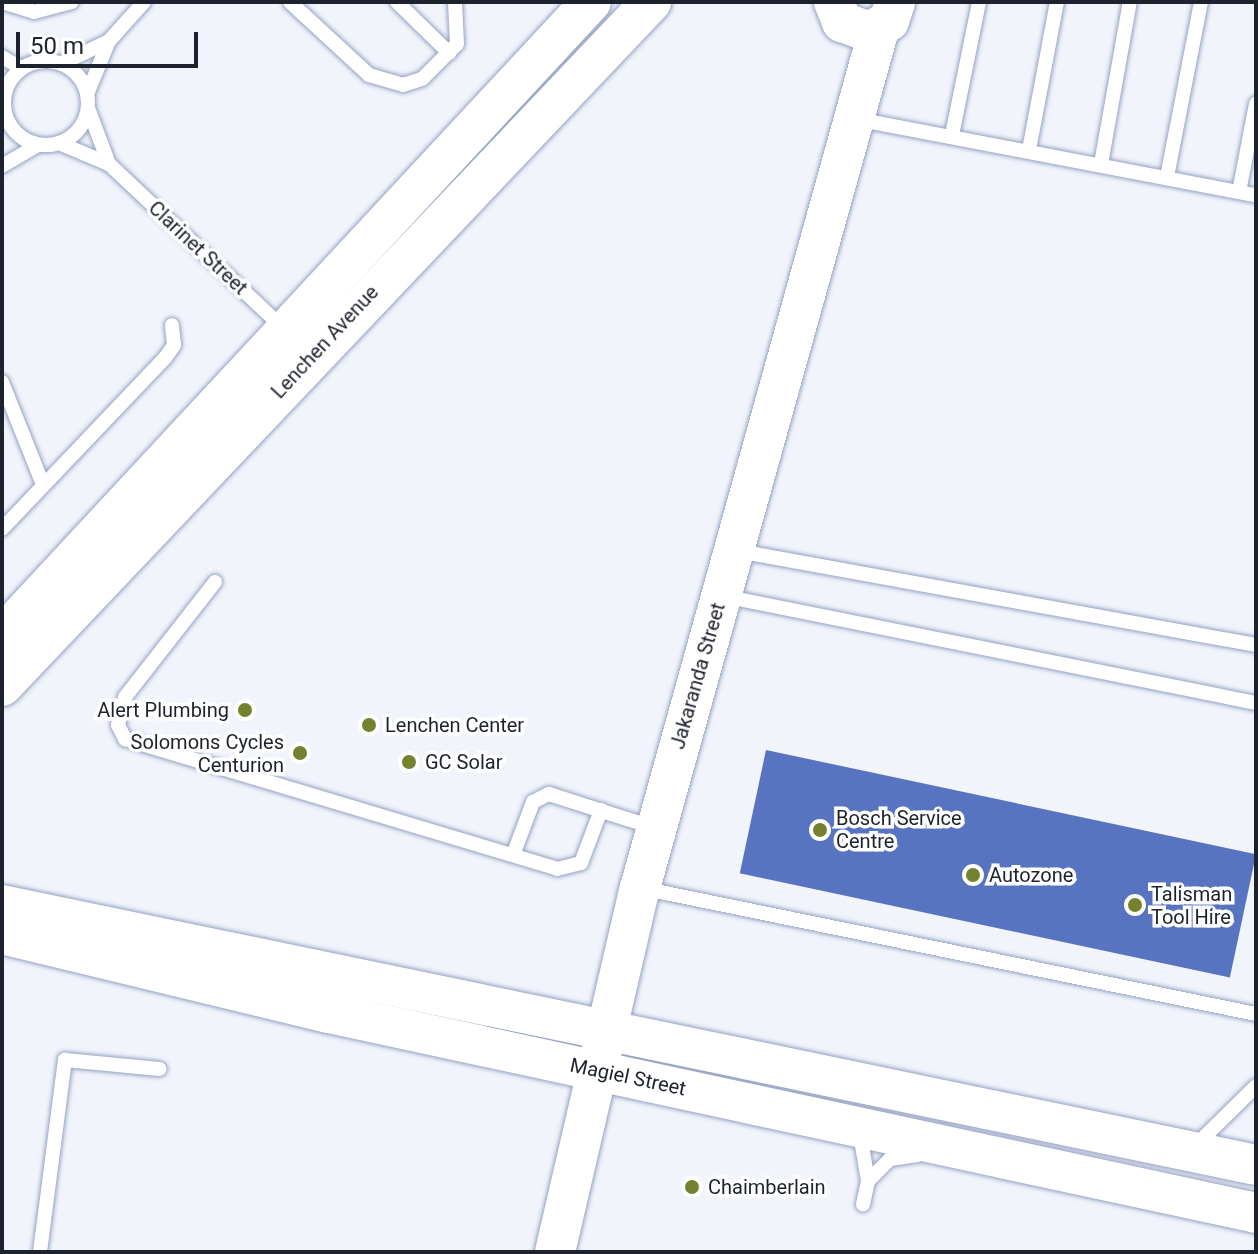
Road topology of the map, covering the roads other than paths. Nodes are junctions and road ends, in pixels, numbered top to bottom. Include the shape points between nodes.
1 (2, 2) edge
2 (72, 2) edge
3 (144, 2) edge
4 (290, 2) edge
5 (397, 2) edge
6 (455, 2) edge
7 (591, 2) edge
8 (651, 2) edge
9 (979, 2) edge
10 (1057, 2) edge
11 (1130, 2) edge
12 (1201, 2) edge
13 (864, 15) edge
14 (109, 41) junction
15 (449, 53) junction
16 (2, 57) edge
17 (61, 64) junction
18 (21, 68) junction
19 (3, 90) edge
20 (88, 101) junction
21 (1256, 104) edge
22 (852, 111) junction
23 (10, 124) junction
24 (952, 135) junction
25 (2, 140) edge
26 (59, 143) junction
27 (38, 145) junction
28 (1029, 150) junction
29 (109, 164) junction
30 (1101, 164) junction
31 (2, 166) edge
32 (1167, 177) junction
33 (1239, 192) junction
34 (1256, 195) edge
35 (172, 325) dead end
36 (287, 332) junction
37 (2, 382) edge
38 (42, 482) junction
39 (2, 529) edge
40 (733, 550) junction
41 (215, 582) dead end
42 (721, 595) junction
43 (2, 636) edge
44 (1256, 645) edge
45 (2, 686) edge
46 (1256, 703) edge
47 (601, 810) junction
48 (655, 828) junction
49 (513, 855) junction
50 (640, 888) junction
51 (2, 905) edge
52 (2, 934) edge
53 (1256, 1014) edge
54 (608, 1030) junction
55 (160, 1069) dead end
56 (597, 1071) junction
57 (1256, 1086) edge
58 (857, 1126) junction
59 (1189, 1151) junction
60 (988, 1155) junction
61 (1256, 1165) edge
62 (868, 1181) junction
63 (863, 1204) dead end
64 (1256, 1213) edge
65 (40, 1252) edge
66 (555, 1252) edge

1 - 2 lane via 34,12
3 - 14 lane
4 - 15 lane via 379,80 413,84
5 - 15 lane
6 - 15 lane via 461,31
7 - 36 street, Lenchen Avenue
8 - 45 street, Lenchen Avenue
9 - 24 lane
10 - 28 lane
11 - 30 lane
12 - 32 lane
13 - 22 street, Jakaranda Street
14 - 17 lane
14 - 20 lane
16 - 18 lane
17 - 18 lane
17 - 20 lane, Clarinet Street
18 - 19 lane
19 - 23 lane
20 - 26 lane via 76,132
20 - 29 lane, Clarinet Street
21 - 33 lane
22 - 24 lane
22 - 40 street, Jakaranda Street
23 - 25 lane
23 - 27 lane
24 - 28 lane
26 - 27 lane, Clarinet Street
26 - 29 lane, Clarinet Street
27 - 31 lane
28 - 30 lane
29 - 36 lane, Clarinet Street
30 - 32 lane
32 - 33 lane
33 - 34 lane
35 - 38 lane via 174,345 165,358
36 - 43 street, Lenchen Avenue
37 - 38 lane
38 - 39 lane
40 - 42 street, Jakaranda Street
40 - 44 lane
41 - 49 lane via 125,697 118,725 125,739
42 - 46 lane
42 - 48 street, Jakaranda Street
47 - 48 lane
47 - 49 lane via 576,867
47 - 49 lane via 539,796
48 - 50 street, Jakaranda Street
50 - 53 lane
50 - 54 street, Jakaranda Street
51 - 54 street, Magiel Street
52 - 56 street, Magiel Street
54 - 56 street, Jakaranda Street
54 - 59 street, Magiel Street
55 - 65 lane via 65,1060
56 - 58 street, Magiel Street
56 - 66 street, Jakaranda Street
57 - 59 lane
58 - 60 street, Magiel Street
58 - 62 lane
59 - 61 street, Magiel Street
60 - 62 lane via 899,1156
60 - 64 street, Magiel Street
62 - 63 lane

